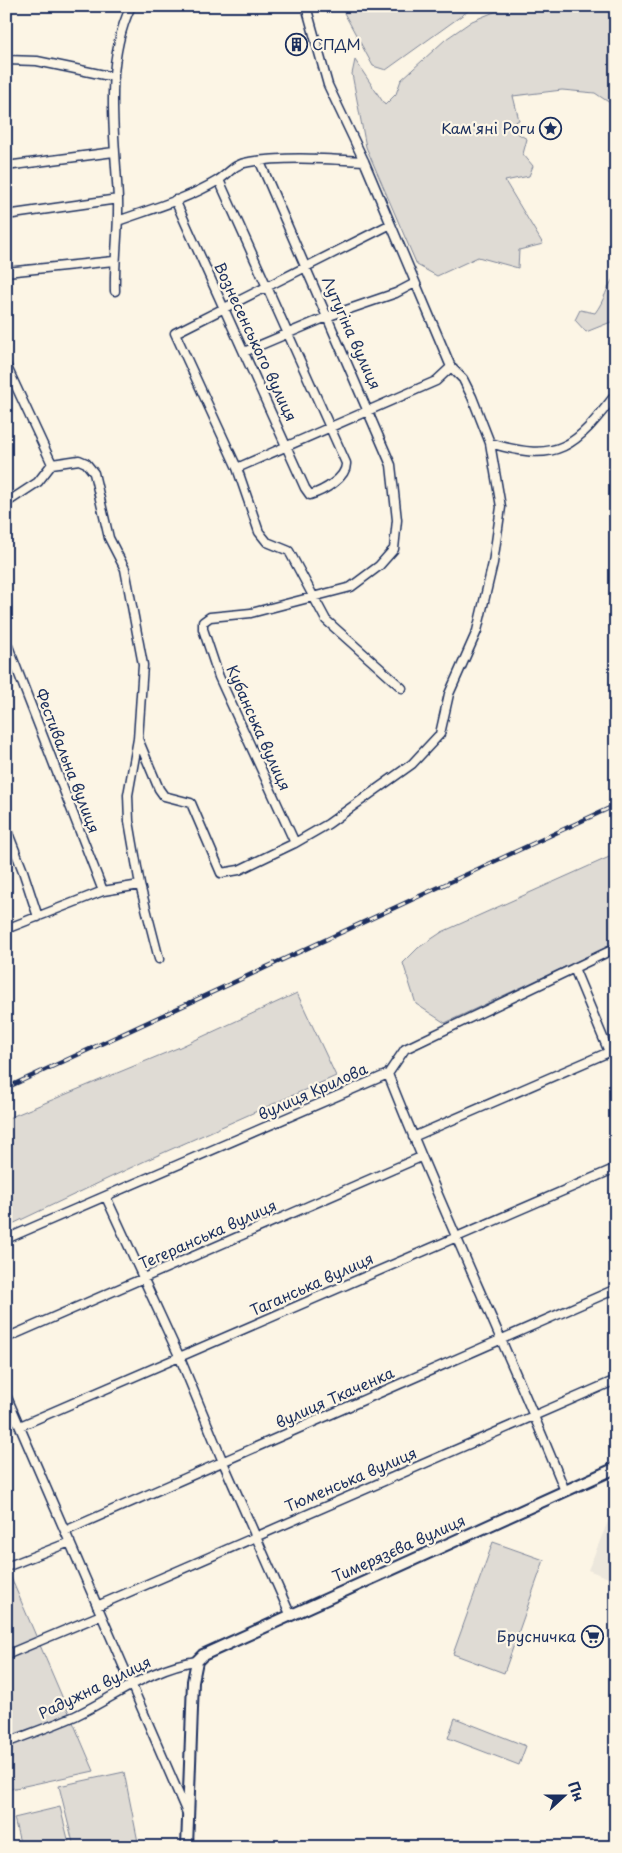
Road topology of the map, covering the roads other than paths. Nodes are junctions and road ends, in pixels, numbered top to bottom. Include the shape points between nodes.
1 (131, 6) edge
2 (306, 6) edge
3 (6, 60) edge
4 (114, 77) junction
5 (114, 152) junction
6 (364, 161) junction
7 (260, 162) junction
8 (6, 166) edge
9 (219, 180) junction
10 (118, 199) junction
11 (175, 200) junction
12 (6, 215) edge
13 (118, 221) junction
14 (389, 225) junction
15 (114, 261) junction
16 (307, 267) junction
17 (6, 272) edge
18 (415, 284) junction
19 (266, 288) junction
20 (115, 290) dead end
21 (224, 309) junction
22 (329, 316) junction
23 (287, 334) junction
24 (244, 352) junction
25 (6, 365) edge
26 (451, 367) junction
27 (616, 394) edge
28 (370, 411) junction
29 (331, 428) junction
30 (490, 443) junction
31 (288, 447) junction
32 (52, 464) junction
33 (236, 468) junction
34 (6, 503) edge
35 (312, 596) junction
36 (203, 622) joint
37 (6, 641) edge
38 (402, 688) dead end
39 (138, 739) junction
40 (6, 828) edge
41 (295, 843) junction
42 (140, 885) junction
43 (103, 891) junction
44 (38, 917) junction
45 (6, 929) edge
46 (616, 948) edge
47 (158, 958) dead end
48 (574, 968) junction
49 (614, 1051) edge
50 (388, 1074) junction
51 (413, 1137) junction
52 (421, 1157) junction
53 (616, 1168) edge
54 (106, 1197) junction
55 (457, 1236) junction
56 (6, 1239) edge
57 (144, 1278) junction
58 (616, 1290) edge
59 (6, 1338) edge
60 (502, 1340) junction
61 (180, 1358) junction
62 (616, 1380) edge
63 (6, 1395) edge
64 (535, 1416) junction
65 (20, 1426) junction
66 (222, 1462) junction
67 (616, 1468) edge
68 (565, 1490) junction
69 (65, 1531) junction
70 (254, 1536) junction
71 (70, 1542) junction
72 (6, 1567) edge
73 (97, 1606) junction
74 (101, 1614) junction
75 (290, 1614) junction
76 (6, 1655) edge
77 (198, 1661) junction
78 (132, 1686) junction
79 (6, 1743) edge
80 (188, 1817) junction
81 (187, 1847) edge

1 - 4 street via 119,44
2 - 6 street via 328,85
3 - 4 street via 37,62
4 - 5 street
5 - 8 street
5 - 10 street
6 - 7 street via 312,158
6 - 14 street
7 - 9 street via 248,162 229,170
7 - 16 street, Лутугіна вулиця
9 - 11 street
9 - 19 street
10 - 12 street
10 - 13 street
11 - 13 street
11 - 21 street, Вознесенського вулиця
13 - 15 street
14 - 16 street
14 - 18 street
15 - 17 street
15 - 20 street
16 - 19 street
16 - 22 street, Лутугіна вулиця
18 - 22 street
18 - 26 street
19 - 21 street
19 - 23 street
21 - 24 street, Вознесенського вулиця
21 - 33 street via 175,333
22 - 23 street
22 - 28 street, Лутугіна вулиця
23 - 24 street
23 - 29 street
24 - 31 street, Вознесенського вулиця
25 - 32 street
26 - 28 street via 436,382
26 - 30 street via 472,397
27 - 30 street via 579,439 557,449 532,453
28 - 29 street
28 - 35 street, Лутугіна вулиця via 392,464 397,520 394,549 379,566 351,587
29 - 31 street
29 - 31 street, Вознесенського вулиця via 346,470 317,493 310,495 305,488
30 - 41 street via 501,507 493,563 477,631 450,694 440,734 412,764 328,824
31 - 33 street
32 - 34 street via 38,482
32 - 39 street via 80,460 94,473 109,538 125,569 143,665
33 - 35 street via 259,532 267,542 289,551
35 - 36 street, Лутугіна вулиця via 251,613 210,617
35 - 38 street via 326,620
36 - 41 street, Кубанська вулиця via 219,677
37 - 43 street, Фестивальна вулиця
39 - 41 street via 164,796 191,803 221,873 239,870
39 - 42 street via 128,795
40 - 44 street
42 - 43 street
42 - 47 street
43 - 44 street
44 - 45 street
46 - 48 street, вулиця Крилова
48 - 49 street
48 - 50 street, вулиця Крилова via 404,1049
49 - 51 street
50 - 51 street
50 - 54 street, вулиця Крилова
51 - 52 street
52 - 55 street
52 - 57 street, Тегеранська вулиця
53 - 55 street, Таганська вулиця
54 - 56 street, вулиця Крилова
54 - 57 street
55 - 60 street
55 - 61 street, Таганська вулиця
57 - 59 street, Тегеранська вулиця
57 - 61 street
58 - 60 street, вулиця Ткаченка
60 - 64 street
60 - 66 street, вулиця Ткаченка
61 - 65 street, Таганська вулиця
61 - 66 street
62 - 64 street, Тюменська вулиця
63 - 65 street
64 - 68 street
64 - 70 street, Тюменська вулиця
65 - 69 street
66 - 69 street, вулиця Ткаченка
66 - 70 street
67 - 68 street, Тимерязєва вулиця
68 - 75 street, Тимерязєва вулиця
69 - 71 street
70 - 73 street, Тюменська вулиця
70 - 75 street
71 - 72 street
71 - 73 street
73 - 74 street
74 - 76 street
74 - 78 street
75 - 77 street, Тимерязєва вулиця via 210,1650
77 - 78 street, Радужна вулиця via 181,1663
77 - 80 street via 193,1681
78 - 79 street, Радужна вулиця via 74,1716
78 - 80 street
80 - 81 street

